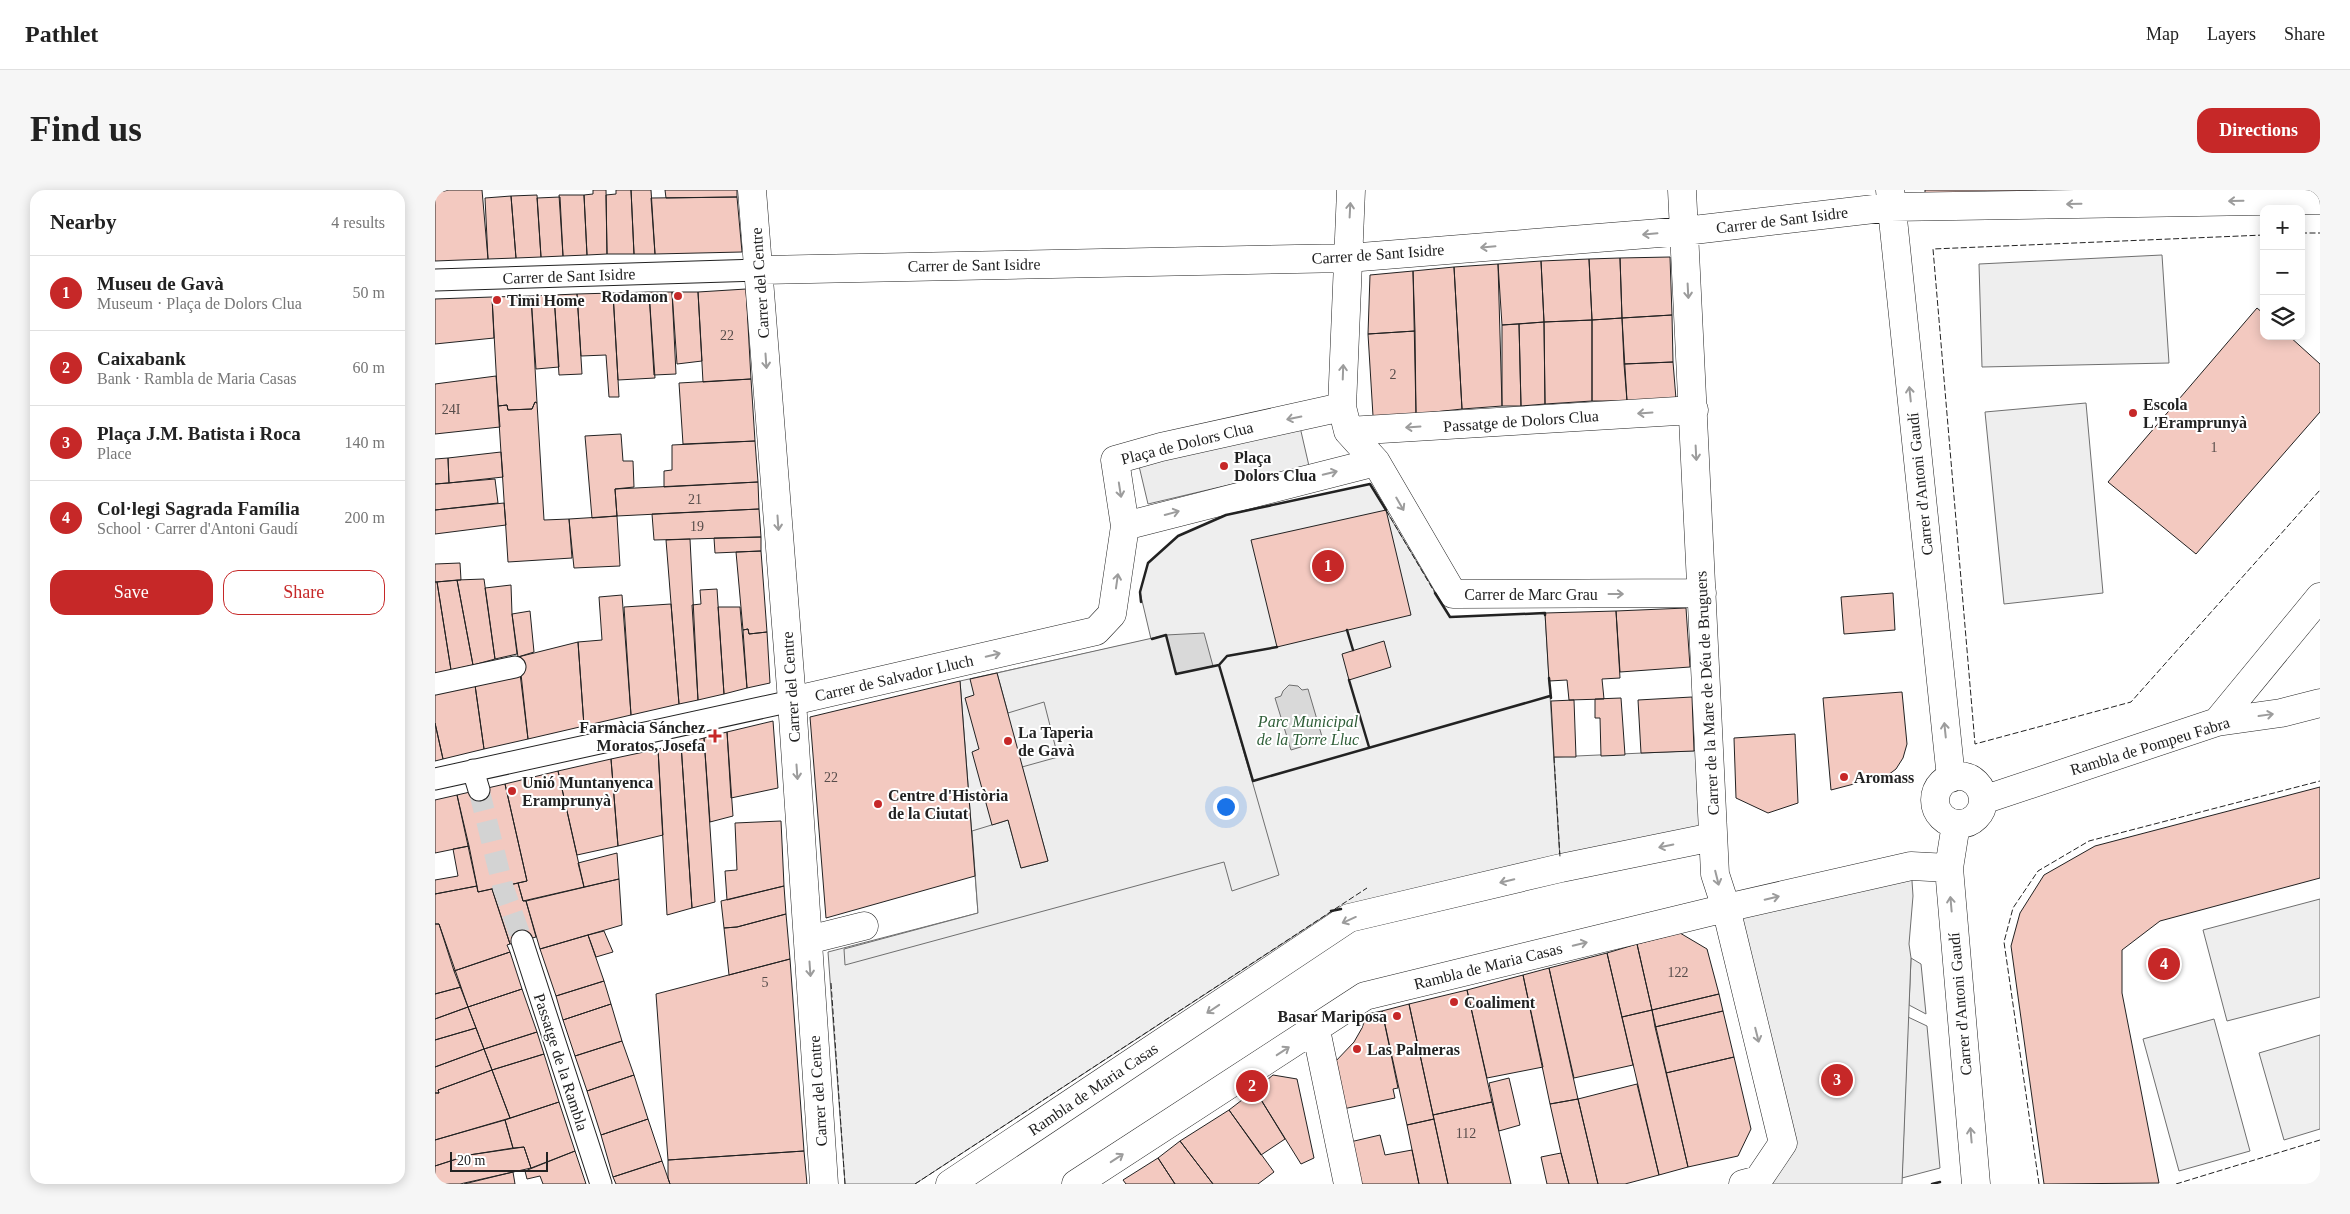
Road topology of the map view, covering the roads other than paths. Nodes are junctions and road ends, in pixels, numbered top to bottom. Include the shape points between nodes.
1 (752, 190) edge
2 (1351, 190) edge
3 (1682, 190) edge
4 (1891, 198) edge
5 (2320, 200) edge
6 (1685, 231) junction
7 (1347, 258) junction
8 (759, 270) junction
9 (435, 280) edge
10 (1694, 410) junction
11 (1345, 419) junction
12 (1375, 462) junction
13 (1125, 526) junction
14 (1703, 593) junction
15 (2320, 597) edge
16 (515, 667) dead end
17 (435, 684) edge
18 (792, 701) junction
19 (2320, 703) edge
20 (2217, 722) junction
21 (473, 770) junction
22 (435, 778) edge
23 (1951, 778) junction
24 (479, 790) tunnel mouth
25 (1983, 800) junction
26 (1956, 824) junction
27 (1713, 836) junction
28 (1949, 868) junction
29 (1726, 908) junction
30 (864, 926) dead end
31 (522, 940) tunnel mouth
32 (808, 940) junction
33 (1316, 1030) junction
34 (1750, 1182) edge
35 (601, 1184) edge
36 (824, 1184) edge
37 (950, 1184) edge
38 (1076, 1184) edge
39 (1347, 1184) edge
40 (1976, 1184) edge

1 - 8 street, Carrer del Centre
7 -> 2 street
3 - 6 street, Carrer de la Mare de Déu de Bruguers
5 -> 4 street, Carrer de Sant Isidre
4 - 6 street, Carrer de Sant Isidre
23 -> 4 street, Carrer d'Antoni Gaudí
6 -> 7 street, Carrer de Sant Isidre
6 -> 10 street, Carrer de la Mare de Déu de Bruguers
7 - 8 street, Carrer de Sant Isidre
11 -> 7 street
8 - 9 street, Carrer de Sant Isidre
8 -> 18 street, Carrer del Centre
10 -> 11 street, Passatge de Dolors Clua
10 -> 14 street, Carrer de la Mare de Déu de Bruguers
11 - 12 street
11 -> 13 street, Plaça de Dolors Clua via 1161,447 1115,460
13 -> 12 street
12 -> 14 street, Carrer de Marc Grau via 1453,594
18 -> 13 street, Carrer de Salvador Lluch via 1096,631 1112,614
14 - 27 street, Carrer de la Mare de Déu de Bruguers
15 - 20 street
16 - 17 street
18 - 21 street, Carrer de Salvador Lluch
18 -> 32 street, Carrer del Centre
20 -> 19 street, Rambla de Pompeu Fabra via 2281,713
20 - 25 street, Rambla de Pompeu Fabra
21 - 22 street, Carrer de Salvador Lluch
21 - 24 street
23 - 25 street via 1960,776 1973,780
23 - 26 street via 1938,790 1935,803 1940,816
25 - 26 street via 1977,817 1965,824
26 - 28 street, Carrer d'Antoni Gaudí
27 -> 29 street, Carrer de la Mare de Déu de Bruguers via 1715,874
27 -> 37 street, Rambla de Maria Casas via 1349,918
29 -> 28 street, Rambla de Maria Casas via 1911,866
40 -> 28 street, Carrer d'Antoni Gaudí
33 -> 29 street, Rambla de Maria Casas via 1365,996
29 -> 34 street, Carrer de la Mare de Déu de Bruguers via 1783,1142
30 - 32 street
31 - 35 street, Passatge de la Rambla
32 -> 36 street, Carrer del Centre
38 -> 33 street, Rambla de Maria Casas
33 - 39 street

